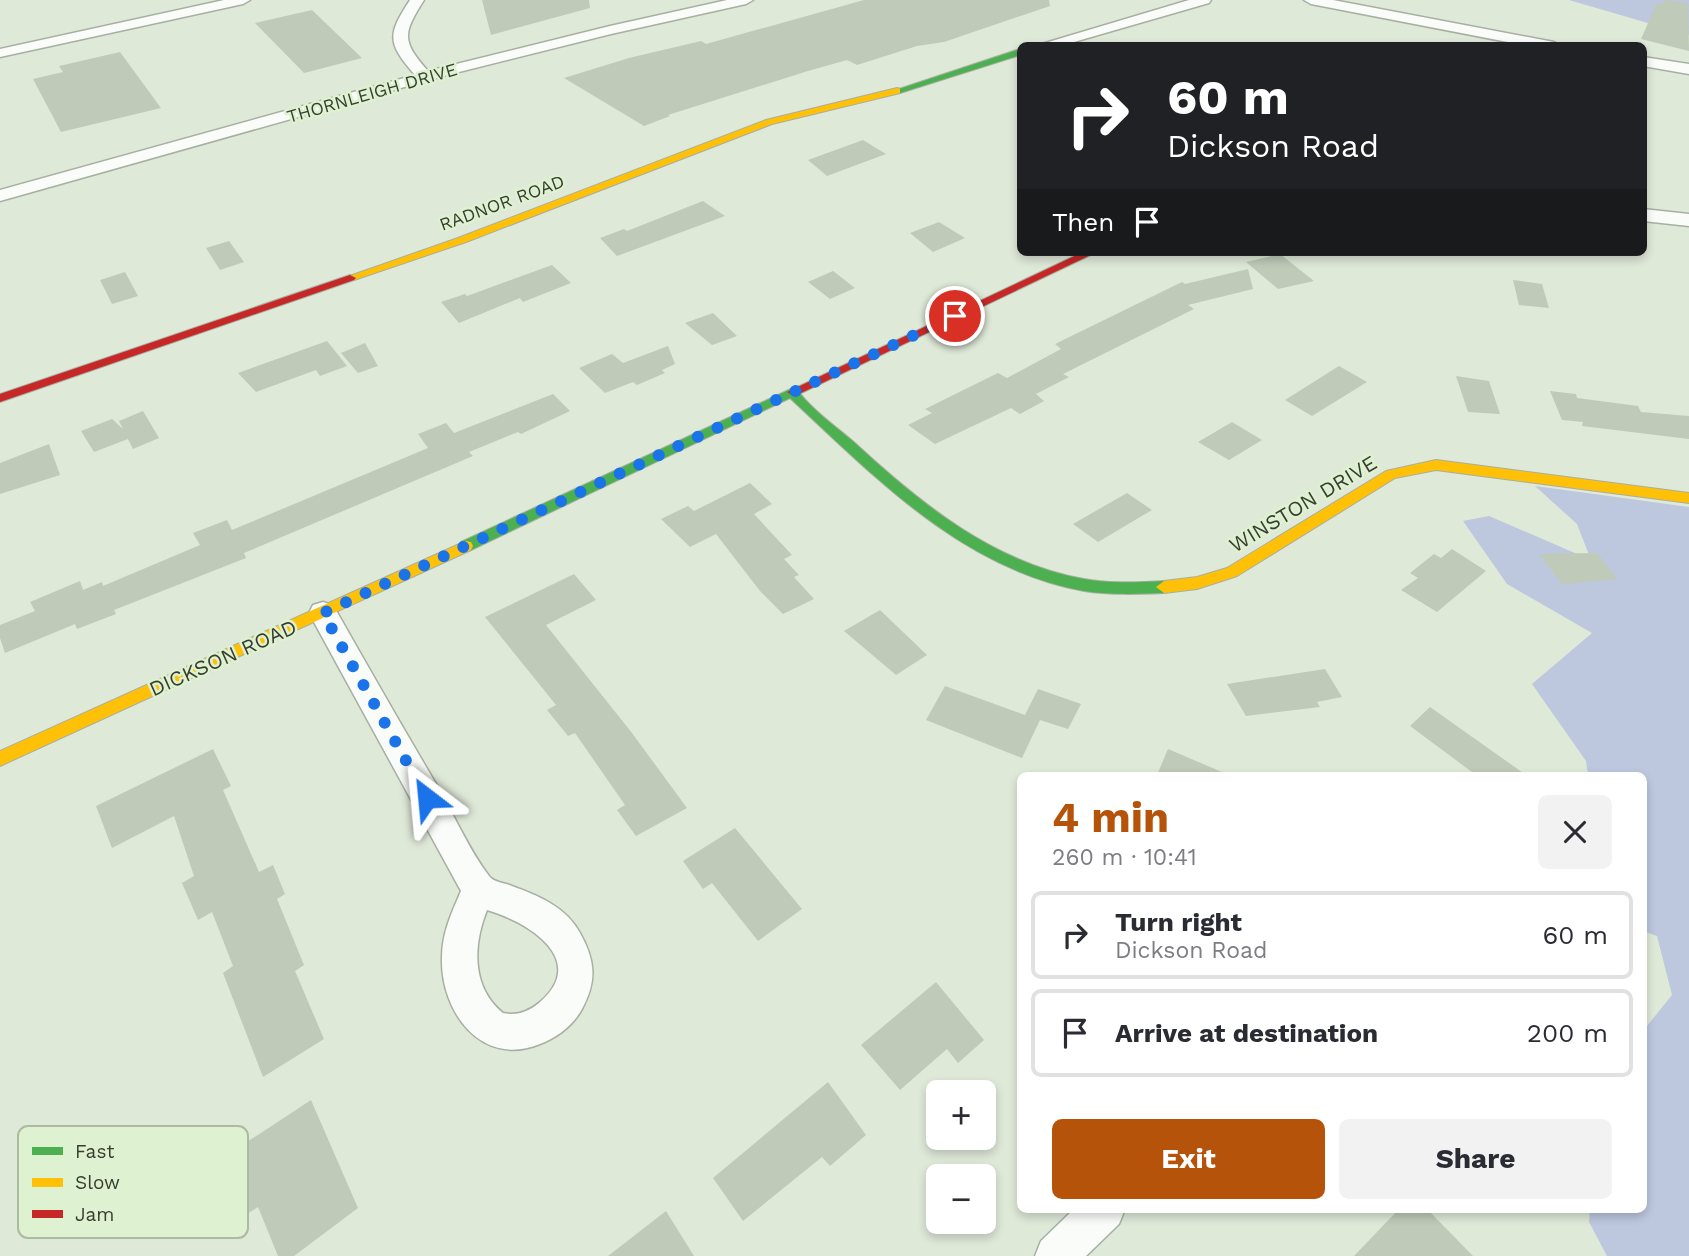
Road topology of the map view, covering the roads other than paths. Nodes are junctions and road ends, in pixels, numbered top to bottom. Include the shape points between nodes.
1 (243, 0) edge
2 (417, 0) edge
3 (746, 0) edge
4 (1204, 0) edge
5 (1311, 0) edge
6 (1056, 42) edge
7 (1533, 42) edge
8 (0, 52) edge
9 (1017, 53) edge
10 (1647, 62) edge
11 (1689, 69) edge
12 (425, 77) junction
13 (0, 196) edge
14 (1647, 215) edge
15 (1689, 220) edge
16 (1084, 256) edge
17 (793, 394) junction
18 (0, 398) edge
19 (1689, 499) edge
20 (323, 613) junction
21 (0, 759) edge
22 (479, 891) dead end
23 (1100, 1213) edge
24 (1056, 1256) edge

1 - 8 street
2 - 12 street via 400,27 398,41
3 - 12 street, THORNLEIGH DRIVE
4 - 6 street
5 - 7 street
9 - 18 street, RADNOR ROAD via 921,85 769,122 462,240
10 - 11 street
12 - 13 street, THORNLEIGH DRIVE
14 - 15 street
16 - 17 street, DICKSON ROAD
17 - 19 street, WINSTON DRIVE via 968,543 1020,569 1090,587 1181,588 1211,579 1255,559 1391,474 1436,465
17 - 20 street, DICKSON ROAD
20 - 21 street, DICKSON ROAD
20 - 22 street
23 - 24 street

